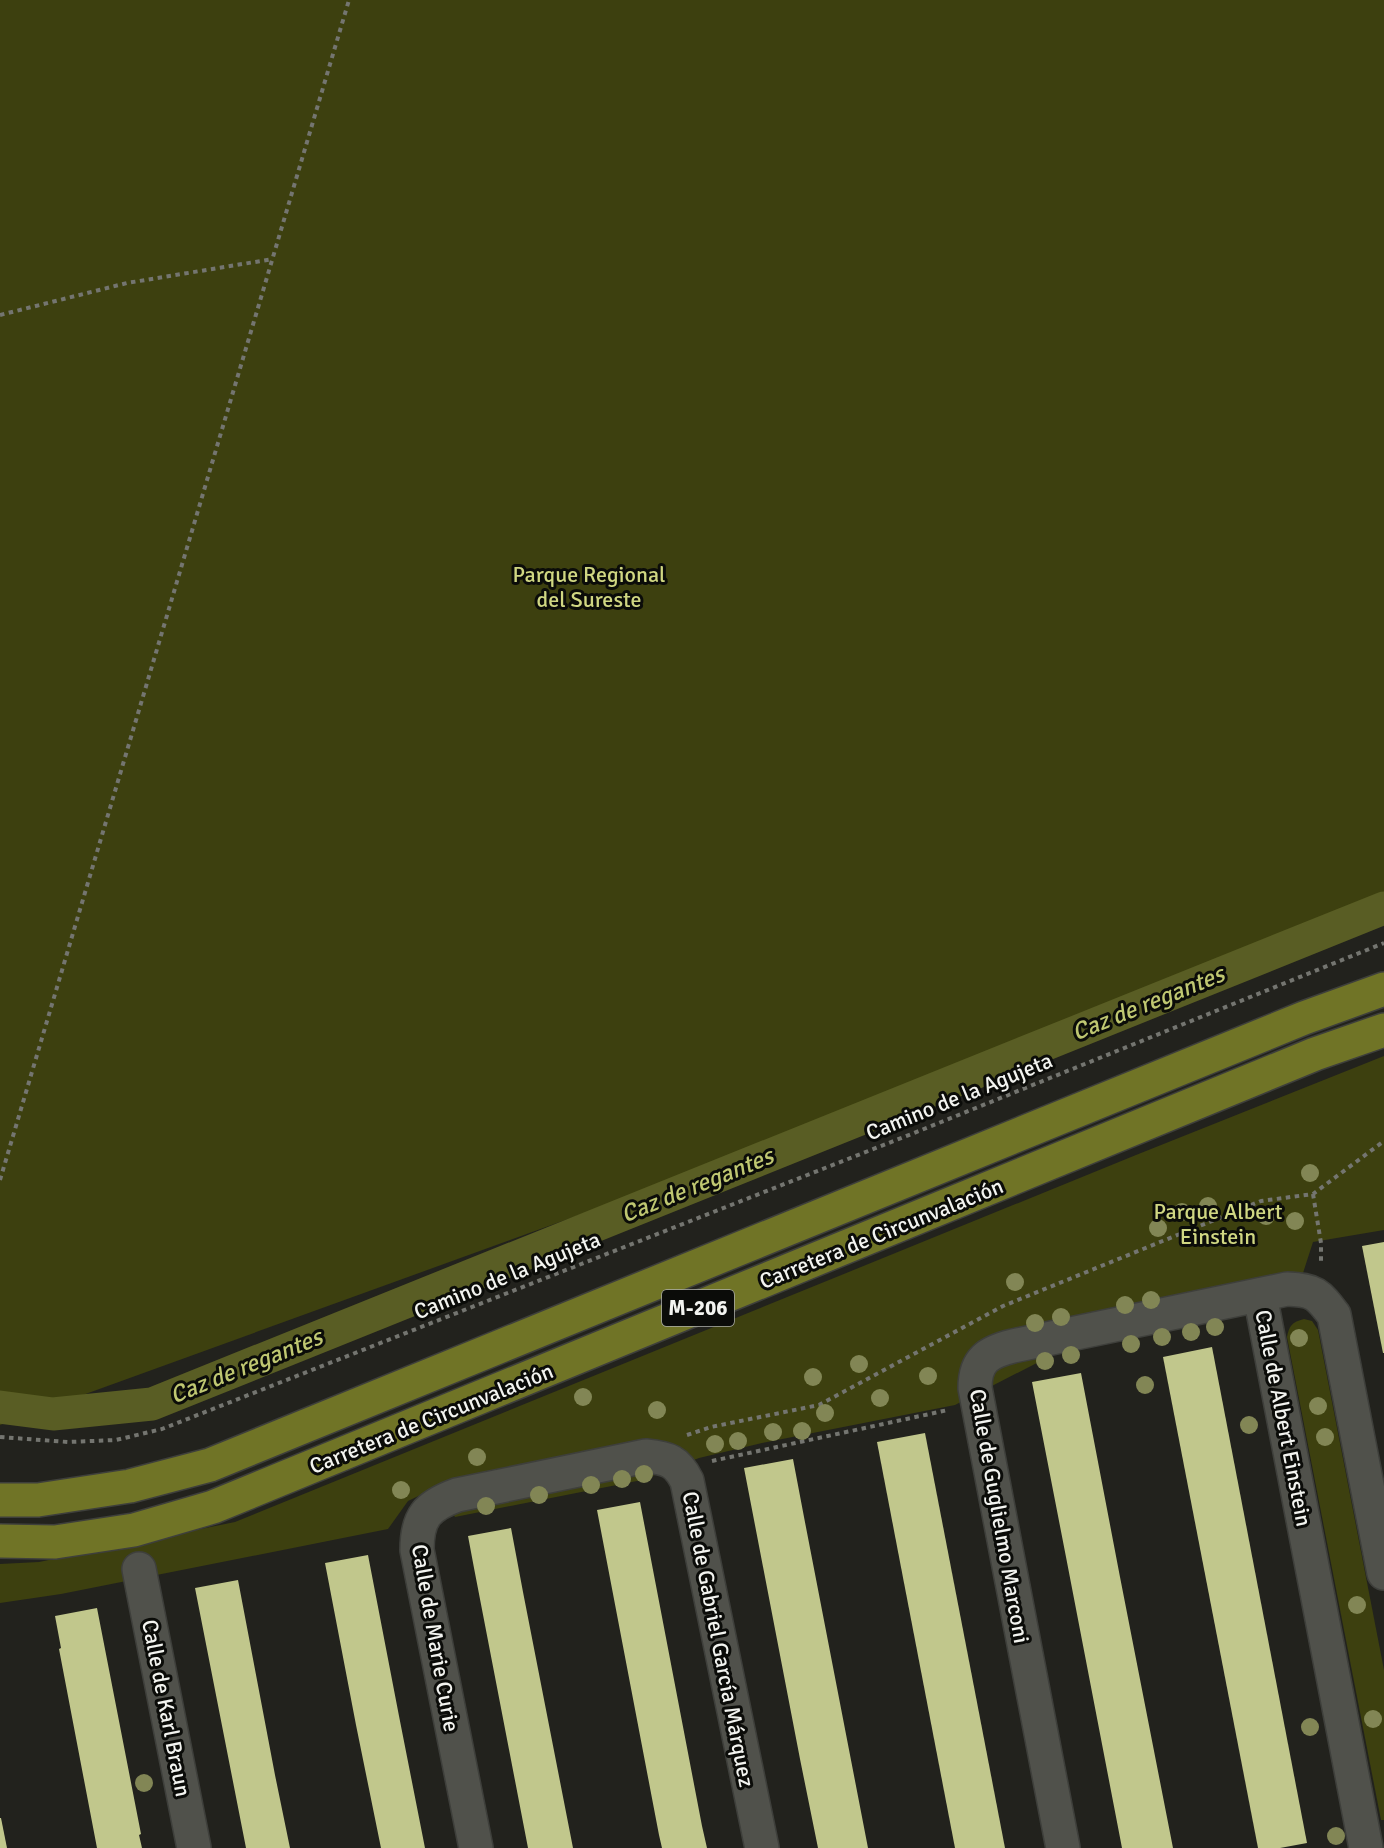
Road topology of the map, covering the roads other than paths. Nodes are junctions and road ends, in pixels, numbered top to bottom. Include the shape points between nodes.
1 (1384, 989) edge
2 (1384, 1030) edge
3 (1260, 1295) junction
4 (646, 1456) joint
5 (0, 1500) edge
6 (0, 1540) edge
7 (1382, 1553) edge
8 (139, 1569) dead end
9 (194, 1848) edge
10 (476, 1848) edge
11 (762, 1848) edge
12 (1063, 1848) edge
13 (1366, 1848) edge

1 - 5 main road, Carretera de Circunvalación / M-206 via 210,1465 130,1486 38,1500
2 - 6 main road, Carretera de Circunvalación / M-206 via 1315,1054 213,1507 134,1530 55,1542
3 - 7 street, Calle de Albert Einstein via 1300,1289 1321,1299 1334,1315
3 - 12 street, Calle de Guglielmo Marconi via 999,1349 983,1360 975,1374
3 - 13 street, Calle de Albert Einstein
4 - 10 street, Calle de Marie Curie via 458,1495 430,1508 421,1520 417,1550
4 - 11 street, Calle de Gabriel García Márquez via 671,1461 687,1481
8 - 9 street, Calle de Karl Braun

